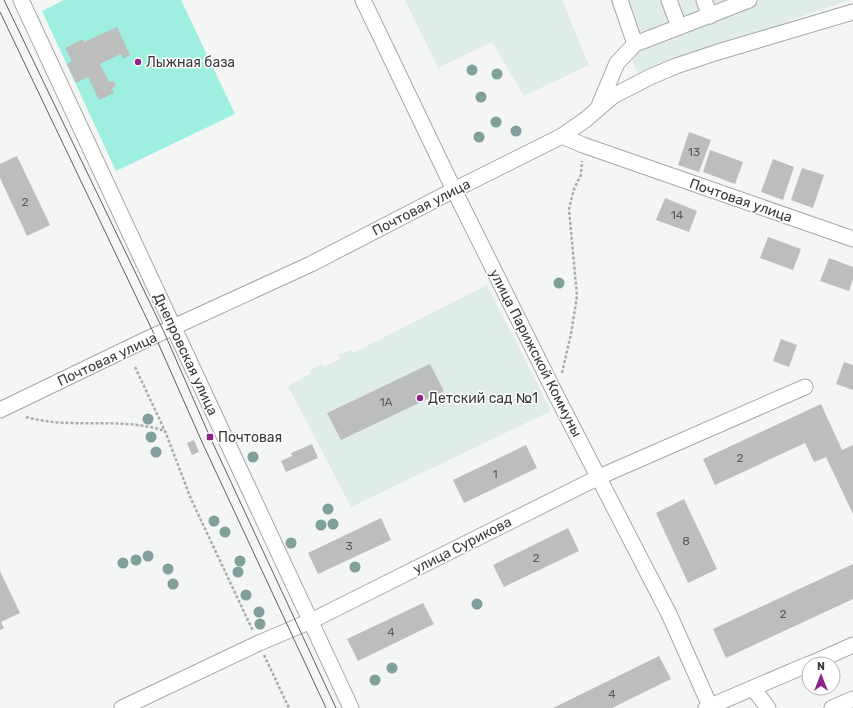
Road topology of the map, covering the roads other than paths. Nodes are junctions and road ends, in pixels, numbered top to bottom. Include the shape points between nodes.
1 (21, 0) edge
2 (363, 0) edge
3 (620, 0) edge
4 (669, 0) edge
5 (704, 0) edge
6 (749, 0) edge
7 (853, 12) edge
8 (710, 16) junction
9 (679, 27) junction
10 (635, 44) junction
11 (598, 107) junction
12 (562, 136) junction
13 (454, 190) junction
14 (853, 239) edge
15 (173, 328) junction
16 (805, 387) dead end
17 (0, 410) edge
18 (598, 477) junction
19 (311, 621) junction
20 (853, 645) edge
21 (828, 656) edge
22 (801, 667) edge
23 (752, 688) junction
24 (853, 699) edge
25 (708, 707) edge
26 (122, 708) edge
27 (352, 708) edge
28 (768, 708) edge
29 (832, 708) edge

1 - 15 street, Днепровская улица
2 - 13 street, улица Парижской Коммуны
3 - 10 street
4 - 9 street
5 - 8 street
6 - 8 street
7 - 11 street via 676,66 632,86
8 - 9 street
9 - 10 street
10 - 11 street via 617,63
11 - 12 street
12 - 13 street, Почтовая улица
12 - 14 street, Почтовая улица
13 - 15 street, Почтовая улица via 311,264
13 - 18 street, улица Парижской Коммуны
15 - 17 street, Почтовая улица
15 - 19 street, Днепровская улица
16 - 18 street, улица Сурикова
18 - 19 street, улица Сурикова
18 - 25 street, улица Парижской Коммуны via 669,614
19 - 26 street, улица Сурикова via 258,643
19 - 27 street, Днепровская улица
20 - 21 street
22 - 23 street
23 - 25 street
23 - 28 street
24 - 29 street

